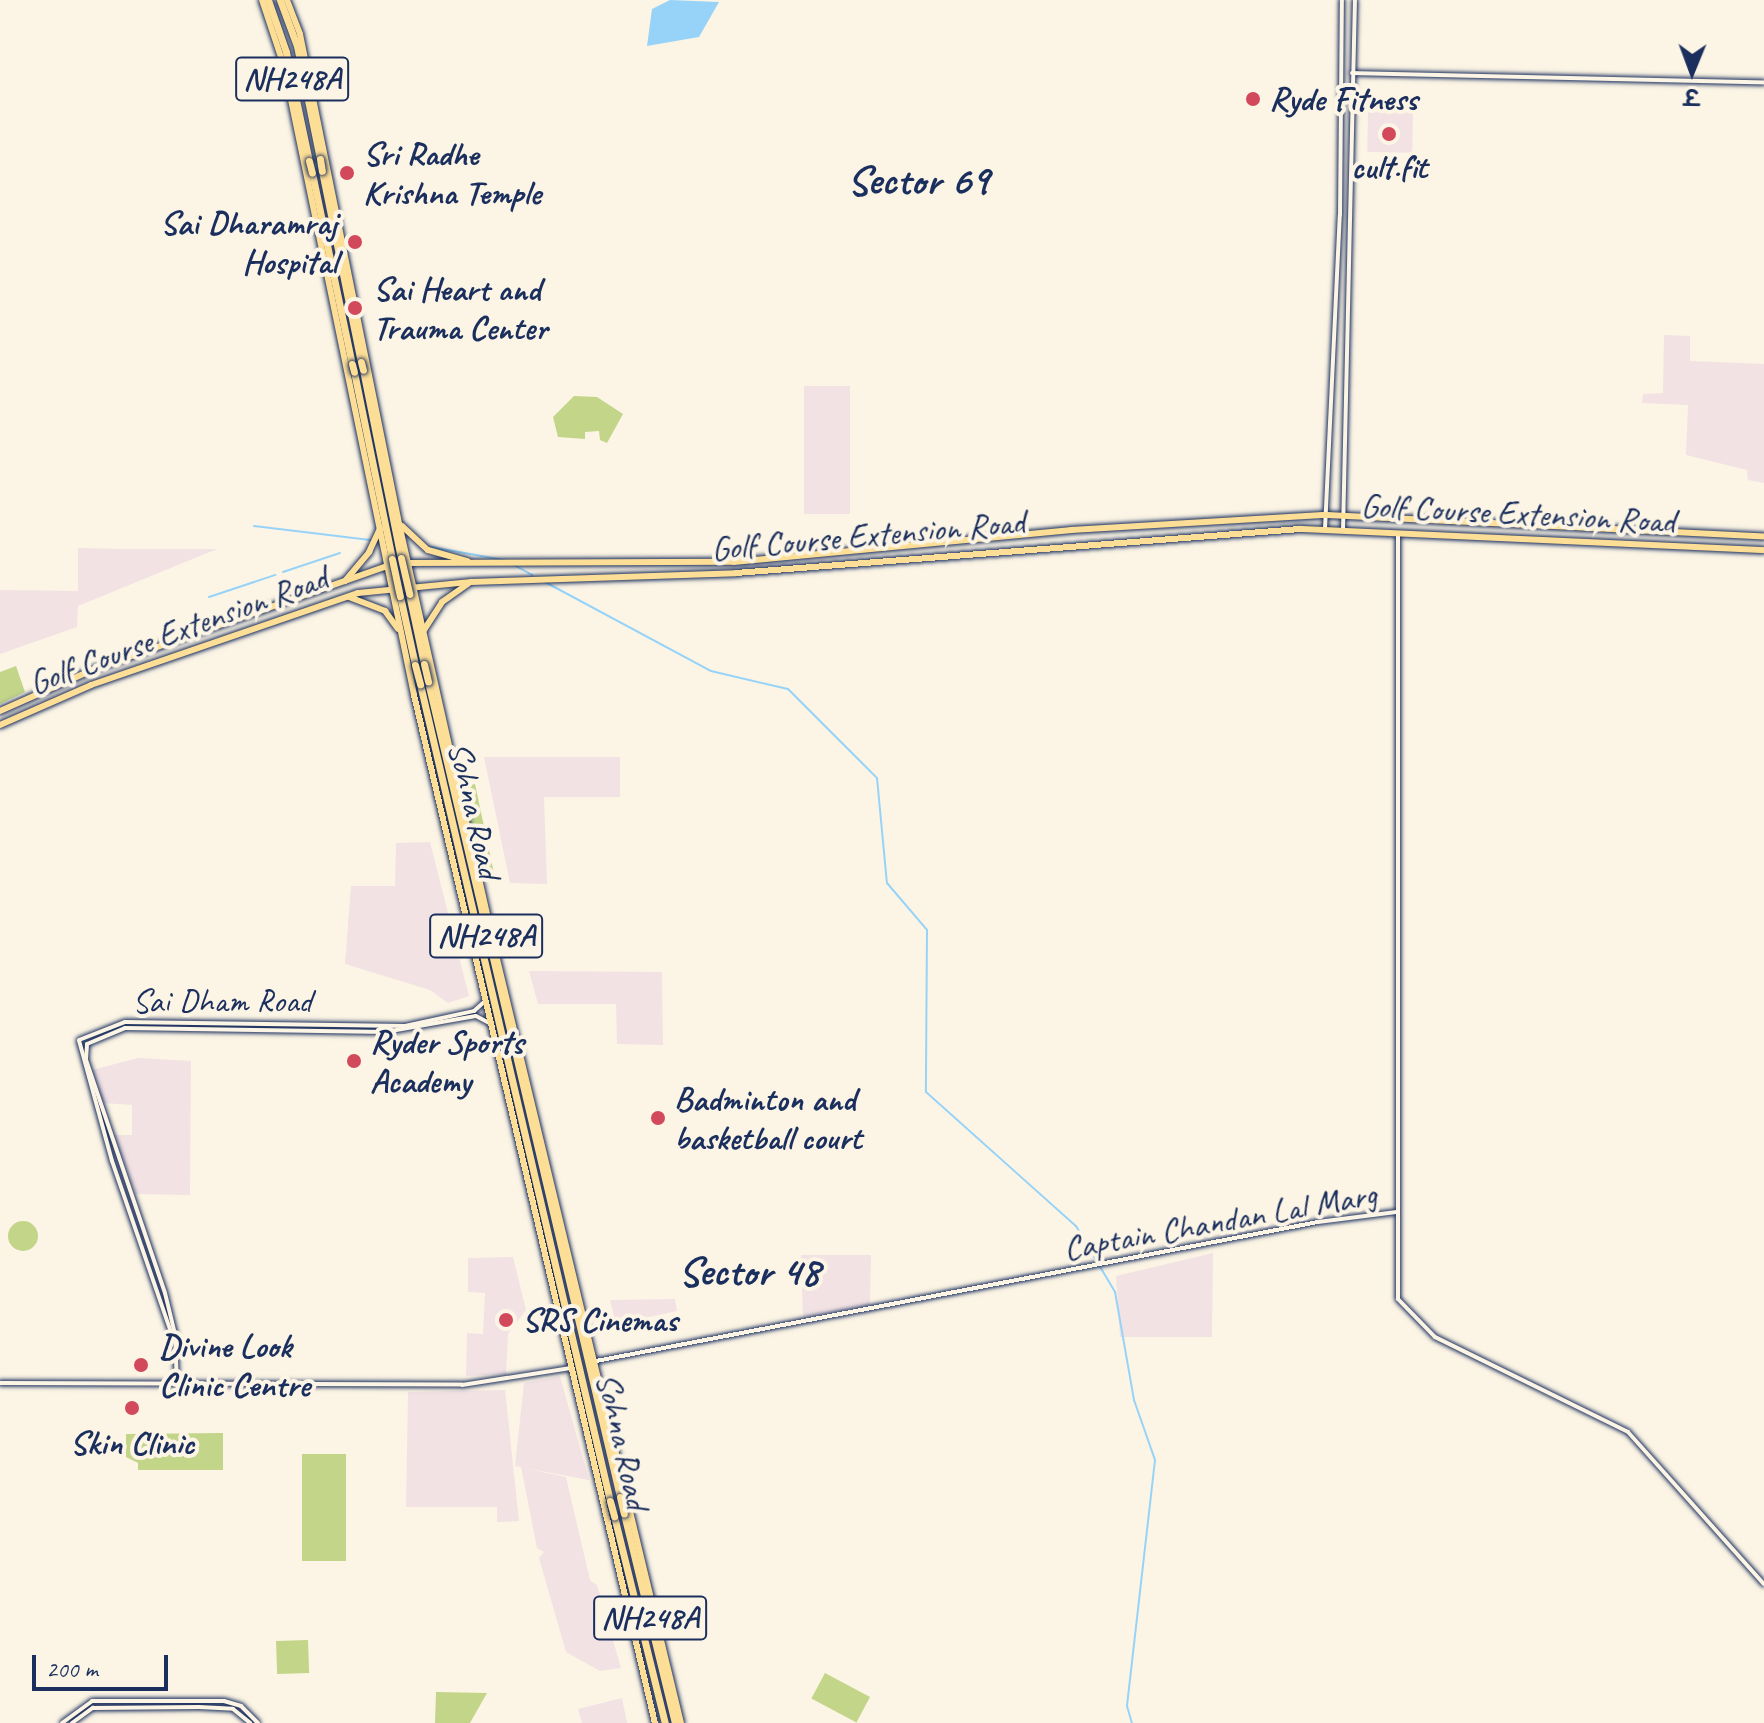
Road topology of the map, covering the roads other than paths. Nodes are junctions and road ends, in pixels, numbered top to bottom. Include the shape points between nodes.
1 (265, 0) edge
2 (280, 0) edge
3 (287, 0) edge
4 (1342, 0) edge
5 (1355, 0) edge
6 (1340, 62) junction
7 (1353, 62) junction
8 (1352, 73) junction
9 (1764, 82) edge
10 (1339, 86) junction
11 (1352, 86) junction
12 (323, 165) junction
13 (309, 167) junction
14 (357, 367) junction
15 (1327, 515) junction
16 (1341, 516) junction
17 (399, 522) junction
18 (380, 528) junction
19 (1325, 529) junction
20 (1343, 531) junction
21 (1398, 533) junction
22 (1764, 536) edge
23 (1764, 550) edge
24 (470, 562) junction
25 (390, 563) junction
26 (410, 563) junction
27 (345, 581) junction
28 (471, 582) junction
29 (404, 593) junction
30 (343, 596) junction
31 (424, 630) junction
32 (402, 635) junction
33 (435, 672) junction
34 (411, 677) junction
35 (424, 683) junction
36 (0, 711) edge
37 (0, 725) edge
38 (485, 1001) junction
39 (491, 1024) junction
40 (79, 1040) junction
41 (84, 1048) junction
42 (1396, 1212) junction
43 (174, 1340) junction
44 (596, 1361) junction
45 (571, 1368) junction
46 (0, 1383) edge
47 (177, 1384) junction
48 (624, 1497) junction
49 (607, 1503) junction
50 (627, 1511) junction
51 (610, 1515) junction
52 (1764, 1584) edge
53 (62, 1723) edge
54 (72, 1723) edge
55 (250, 1723) edge
56 (258, 1723) edge
57 (655, 1723) edge
58 (665, 1723) edge
59 (675, 1723) edge
60 (681, 1723) edge

1 - 13 highway, Sohna Road / NH248A via 286,52
2 - 12 highway, Sohna Road / NH248A via 297,46
3 - 12 main road via 300,34
4 - 6 street
5 - 7 street
6 - 7 street
6 - 10 street
7 - 8 street
8 - 9 street
8 - 11 street
10 - 11 street
10 - 15 street via 1340,215
11 - 16 street via 1353,228
12 - 13 main road
12 - 14 highway, Sohna Road / NH248A
13 - 14 highway, Sohna Road / NH248A
14 - 17 main road
14 - 18 main road
14 - 25 highway, Sohna Road / NH248A
14 - 29 highway, Sohna Road / NH248A, bridge via 401,558
15 - 16 main road
15 - 19 street
15 - 24 main road via 1072,530 734,562
16 - 20 street
16 - 22 main road
17 - 24 main road via 428,550
17 - 26 main road
18 - 25 main road
18 - 27 main road via 369,552
19 - 20 main road, Golf Course Extension Road
19 - 28 main road, Golf Course Extension Road via 736,573
20 - 21 main road, Golf Course Extension Road
21 - 23 main road, Golf Course Extension Road
21 - 42 street
24 - 26 main road, Golf Course Extension Road
25 - 26 main road, Golf Course Extension Road
25 - 27 main road, Golf Course Extension Road
25 - 29 highway, Sohna Road / NH248A, bridge
26 - 29 main road
27 - 36 main road, Golf Course Extension Road via 92,670
28 - 29 main road, Golf Course Extension Road
28 - 31 main road via 442,602
29 - 30 main road, Golf Course Extension Road
29 - 31 main road
29 - 32 main road
29 - 35 highway, Sohna Road / NH248A, bridge
30 - 32 main road via 385,611
30 - 37 main road, Golf Course Extension Road via 91,685
31 - 33 main road
32 - 34 main road
33 - 34 main road
33 - 44 main road via 497,959
34 - 38 main road
35 - 48 highway, Sohna Road / NH248A
35 - 49 highway, Sohna Road / NH248A
38 - 39 main road
38 - 40 street, Sai Dham Road via 474,1011 405,1026 125,1022
39 - 41 street, Sai Dham Road via 476,1016 385,1032 125,1028
39 - 45 main road
40 - 41 street
40 - 43 street via 112,1161
41 - 43 street via 165,1293
42 - 44 street, Captain Chandan Lal Marg
42 - 52 street, Captain Chandan Lal Marg via 1396,1293 1424,1329 1628,1432
43 - 47 street
44 - 48 main road
45 - 47 street via 462,1385
45 - 49 main road
46 - 47 street
48 - 49 main road
48 - 50 highway, Sohna Road / NH248A, bridge
49 - 51 highway, Sohna Road / NH248A, bridge
50 - 51 main road
50 - 59 highway, Sohna Road / NH248A
50 - 60 main road
51 - 57 main road
51 - 58 highway, Sohna Road / NH248A
53 - 56 street via 92,1701 224,1701 241,1706
54 - 55 street via 93,1708 199,1707 233,1709

